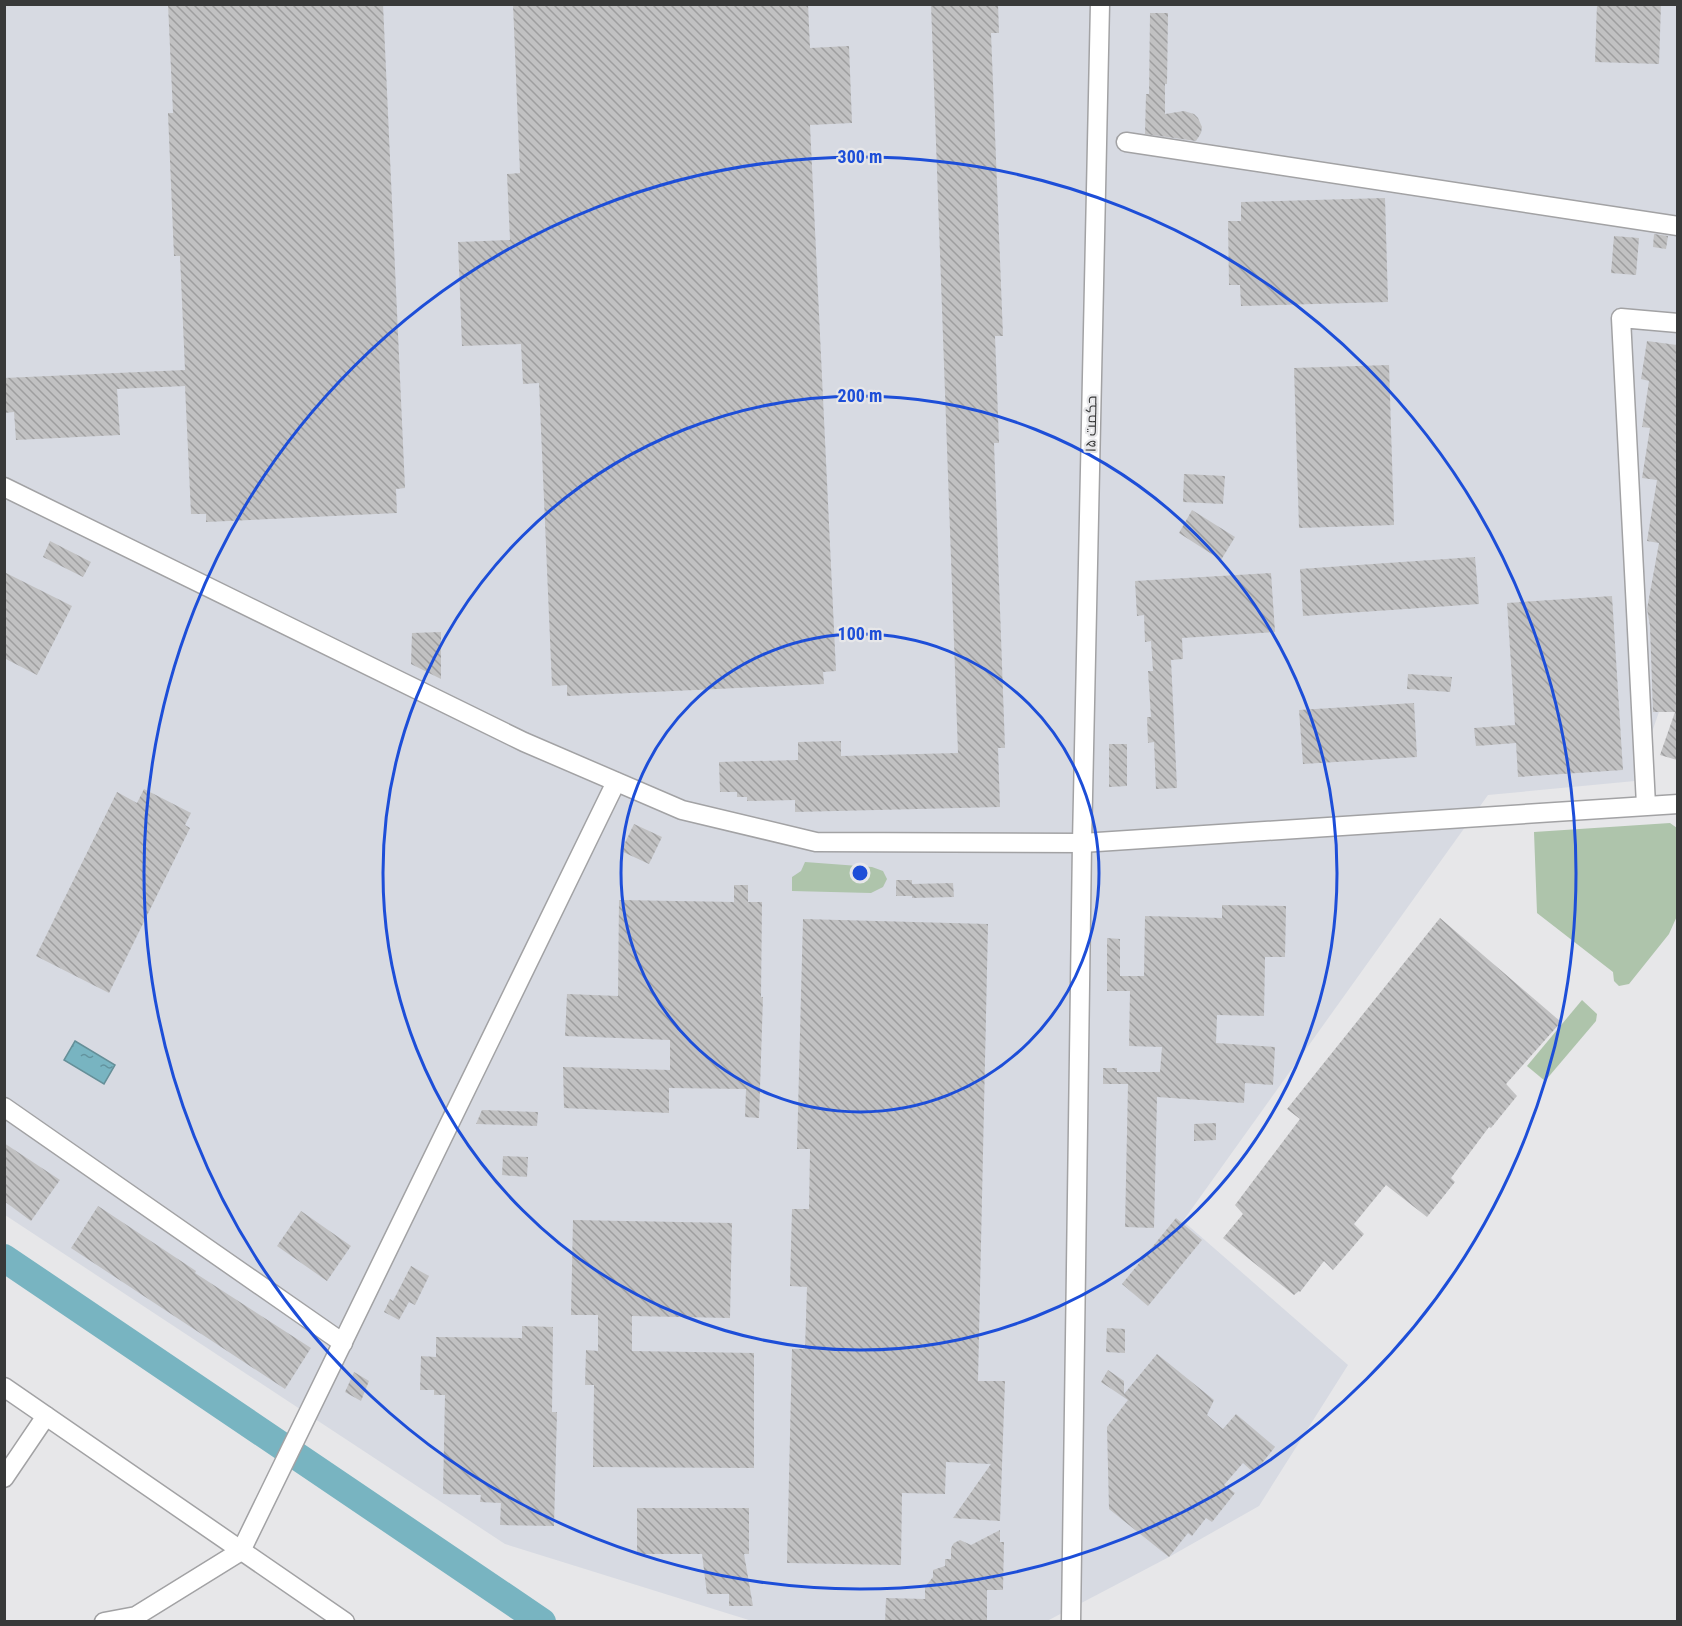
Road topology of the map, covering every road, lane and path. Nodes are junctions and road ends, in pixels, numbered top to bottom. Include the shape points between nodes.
1 (1100, 4) edge
2 (1126, 142) dead end
3 (1677, 226) edge
4 (1677, 323) edge
5 (4, 487) edge
6 (616, 782) junction
7 (1677, 804) edge
8 (1646, 805) junction
9 (1082, 843) junction
10 (4, 1107) edge
11 (342, 1343) junction
12 (4, 1387) edge
13 (46, 1416) junction
14 (4, 1478) edge
15 (241, 1551) junction
16 (104, 1622) edge
17 (345, 1622) edge
18 (1071, 1622) edge

1 - 9 street, حکمت ۱۵
2 - 3 street
4 - 8 street via 1621,318
5 - 6 street via 524,742
6 - 9 street via 682,810 816,842
6 - 11 street
7 - 8 street
8 - 9 street
9 - 18 street, حکمت ۱۵
10 - 11 street
11 - 15 street
12 - 13 street
13 - 14 street
13 - 15 street
15 - 16 street via 136,1616
15 - 17 street

